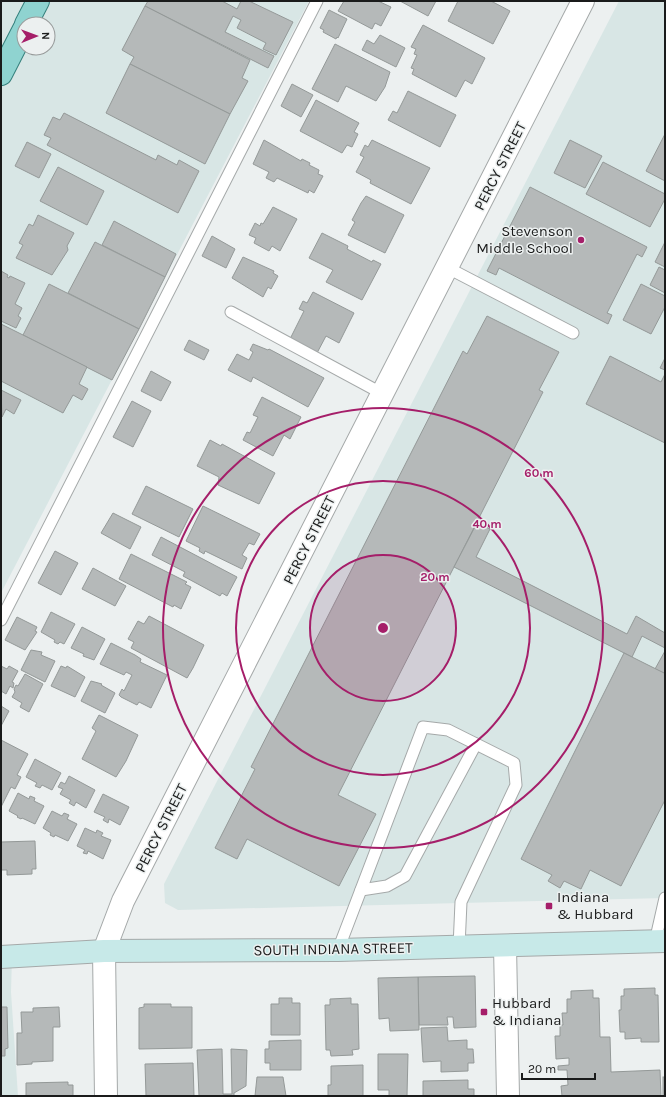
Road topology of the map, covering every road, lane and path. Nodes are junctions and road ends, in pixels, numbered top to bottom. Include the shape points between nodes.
1 (38, 1) edge
2 (317, 1) edge
3 (583, 1) edge
4 (30, 16) edge
5 (16, 45) edge
6 (1, 74) edge
7 (448, 268) junction
8 (231, 312) dead end
9 (573, 333) dead end
10 (383, 394) junction
11 (1, 620) edge
12 (476, 744) junction
13 (361, 890) junction
14 (665, 898) edge
15 (660, 941) edge
16 (505, 946) junction
17 (458, 947) junction
18 (338, 950) junction
19 (104, 952) junction
20 (1, 958) edge
21 (106, 1096) edge
22 (508, 1096) edge

1 - 4 main road
2 - 11 lane
3 - 7 street, PERCY STREET
5 - 6 main road
7 - 9 lane
7 - 10 street, PERCY STREET
8 - 10 lane
10 - 19 street, PERCY STREET via 123,901
12 - 13 lane via 405,876 387,886
12 - 13 lane via 448,730 423,727
12 - 17 lane via 514,763 516,785 461,902
13 - 18 lane
14 - 15 lane
15 - 16 main road, SOUTH INDIANA STREET
16 - 17 main road, SOUTH INDIANA STREET
16 - 22 street
17 - 18 main road, SOUTH INDIANA STREET
18 - 19 main road, SOUTH INDIANA STREET
19 - 20 main road, SOUTH INDIANA STREET
19 - 21 street, PERCY STREET

